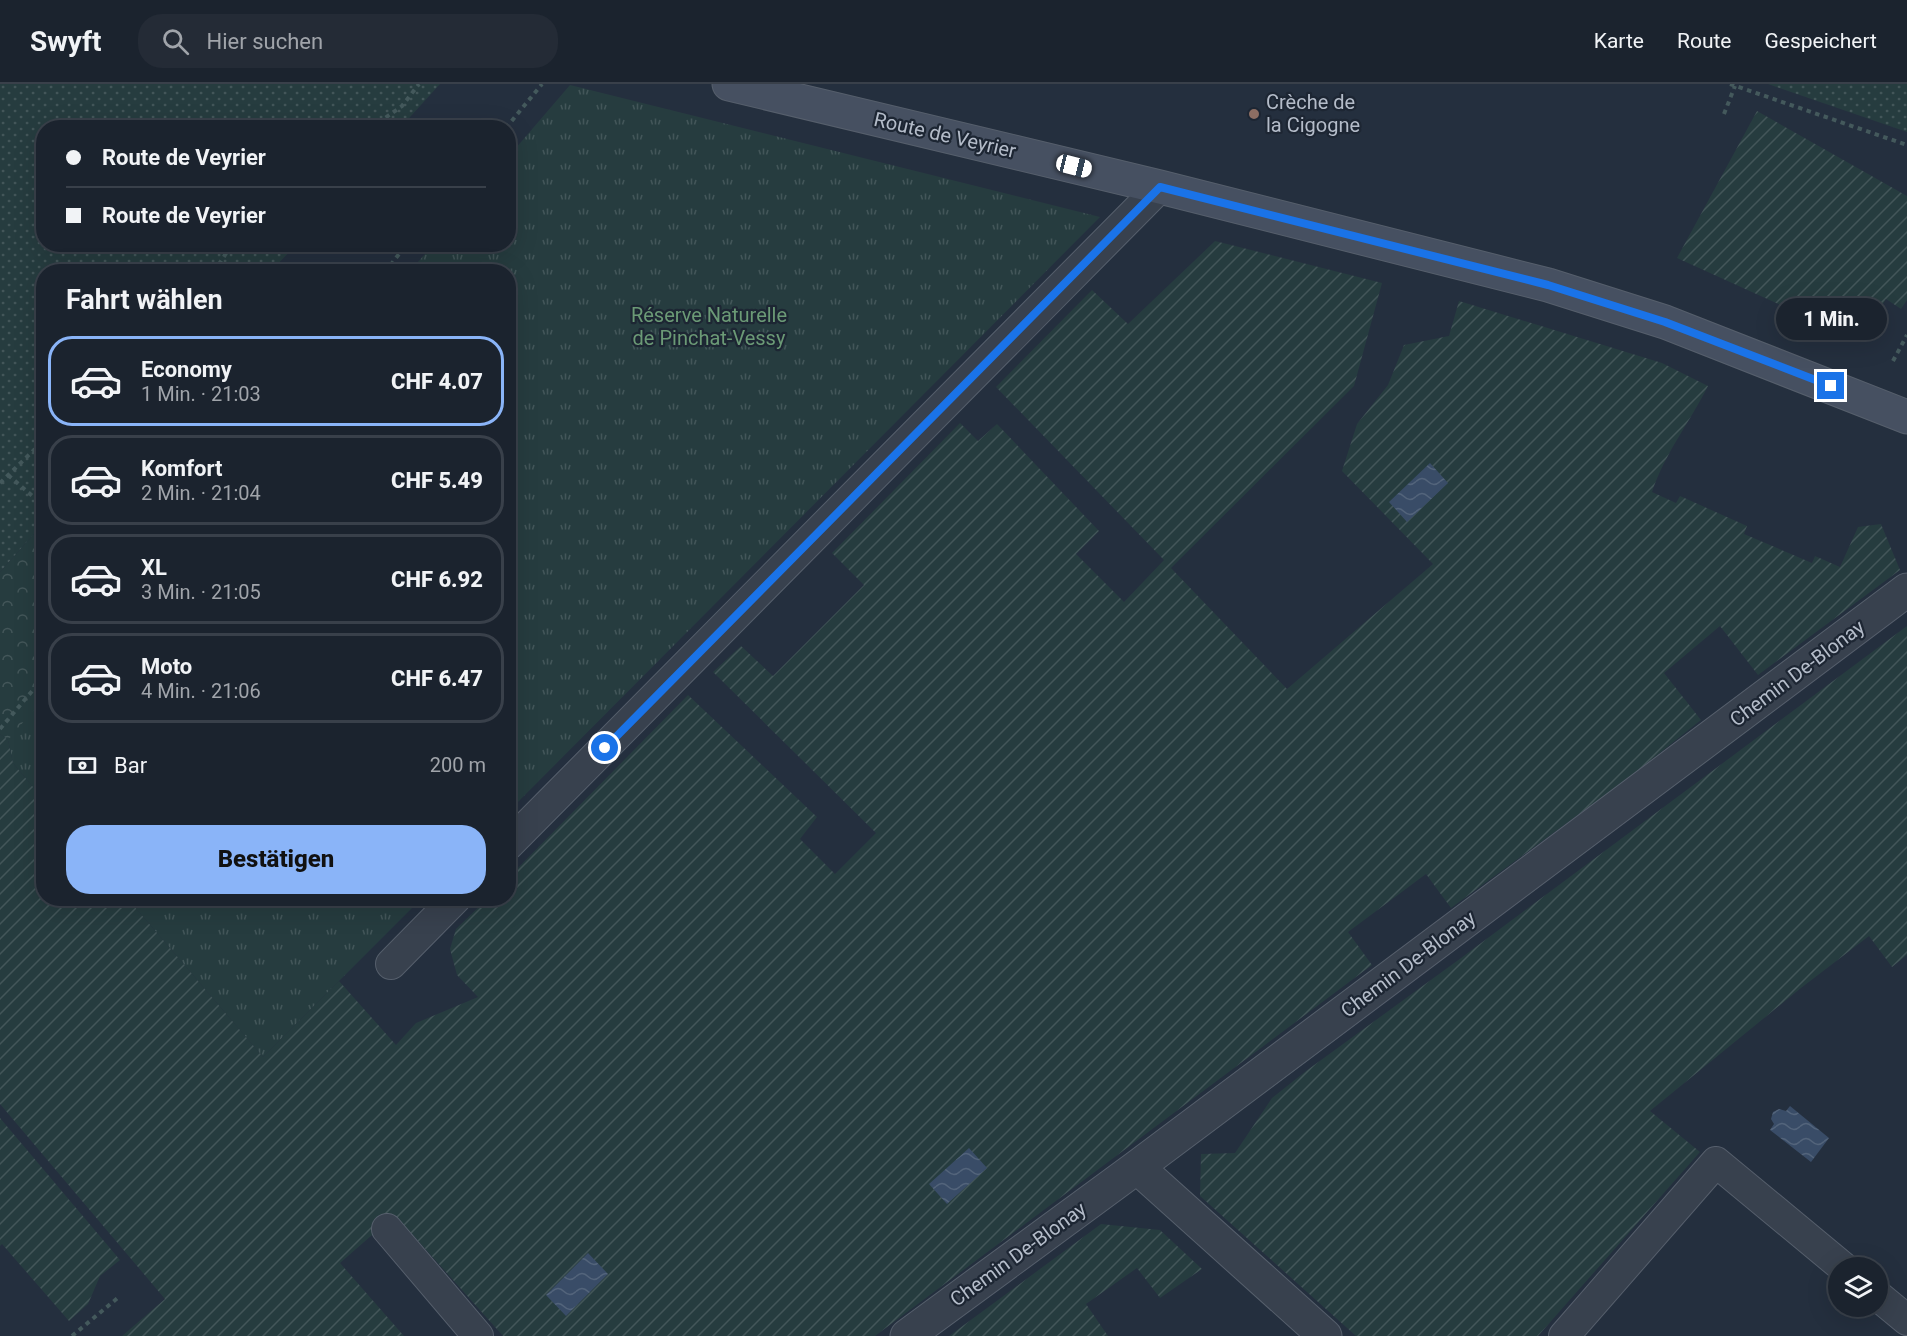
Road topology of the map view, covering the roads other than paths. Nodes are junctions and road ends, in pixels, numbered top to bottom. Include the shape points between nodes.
1 (729, 84) edge
2 (1160, 187) junction
3 (1907, 417) edge
4 (1907, 590) edge
5 (516, 837) edge
6 (448, 906) edge
7 (391, 964) dead end
8 (1137, 1167) junction
9 (387, 1229) dead end
10 (1831, 1257) edge
11 (1888, 1304) edge
12 (1907, 1320) edge
13 (478, 1336) edge
14 (907, 1336) edge
15 (1325, 1336) edge
16 (1564, 1336) edge

1 - 2 main road, Route de Veyrier
2 - 3 main road, Route de Veyrier via 1606,303
2 - 5 lane
4 - 8 street, Chemin De-Blonay
6 - 7 lane
8 - 14 street, Chemin De-Blonay
8 - 15 street
9 - 13 lane
10 - 16 lane via 1716,1162
11 - 12 lane

